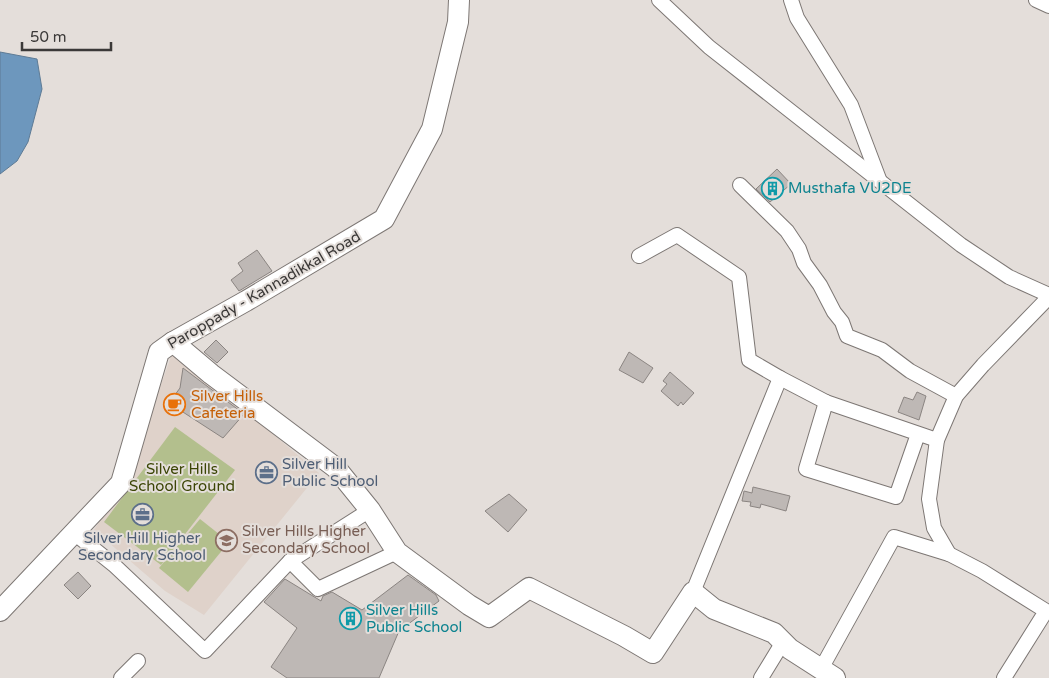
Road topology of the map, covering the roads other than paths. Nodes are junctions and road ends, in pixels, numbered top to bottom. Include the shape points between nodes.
1 (459, 0) edge
2 (660, 0) edge
3 (791, 0) edge
4 (1036, 0) edge
5 (1049, 6) edge
6 (879, 180) junction
7 (740, 185) dead end
8 (639, 256) dead end
9 (1049, 296) edge
10 (173, 342) junction
11 (780, 378) junction
12 (956, 396) junction
13 (826, 402) junction
14 (918, 434) junction
15 (937, 440) junction
16 (370, 510) junction
17 (74, 533) junction
18 (397, 552) junction
19 (949, 554) junction
20 (290, 561) junction
21 (693, 592) junction
22 (1047, 608) edge
23 (0, 611) edge
24 (783, 642) junction
25 (138, 661) dead end
26 (828, 674) edge
27 (121, 678) edge
28 (760, 678) edge
29 (1004, 678) edge

1 - 10 street, Paroppady - Kannadikkal Road via 458,22 432,129 384,219
2 - 6 street via 709,47
3 - 6 street via 797,18 851,105
4 - 5 street
6 - 9 street via 961,245 1009,277
7 - 12 street via 787,231 842,322 847,336 882,350 910,372
8 - 11 street via 677,234 739,277 749,360
9 - 12 street
10 - 16 street via 336,468
10 - 17 street, Paroppady - Kannadikkal Road via 160,352 121,483
11 - 13 street
11 - 21 street
12 - 15 street
13 - 14 street
13 - 14 street via 806,469 896,496
14 - 15 street
15 - 19 street via 929,499 934,528
16 - 18 street
16 - 20 street
17 - 20 street via 114,565 204,651
17 - 23 street, Paroppady - Kannadikkal Road
18 - 20 street via 318,589
18 - 21 street via 488,617 529,588 653,652
19 - 22 street
19 - 26 street via 894,537
21 - 24 street via 714,609 774,633
22 - 29 street
24 - 26 street
24 - 28 street
25 - 27 street

